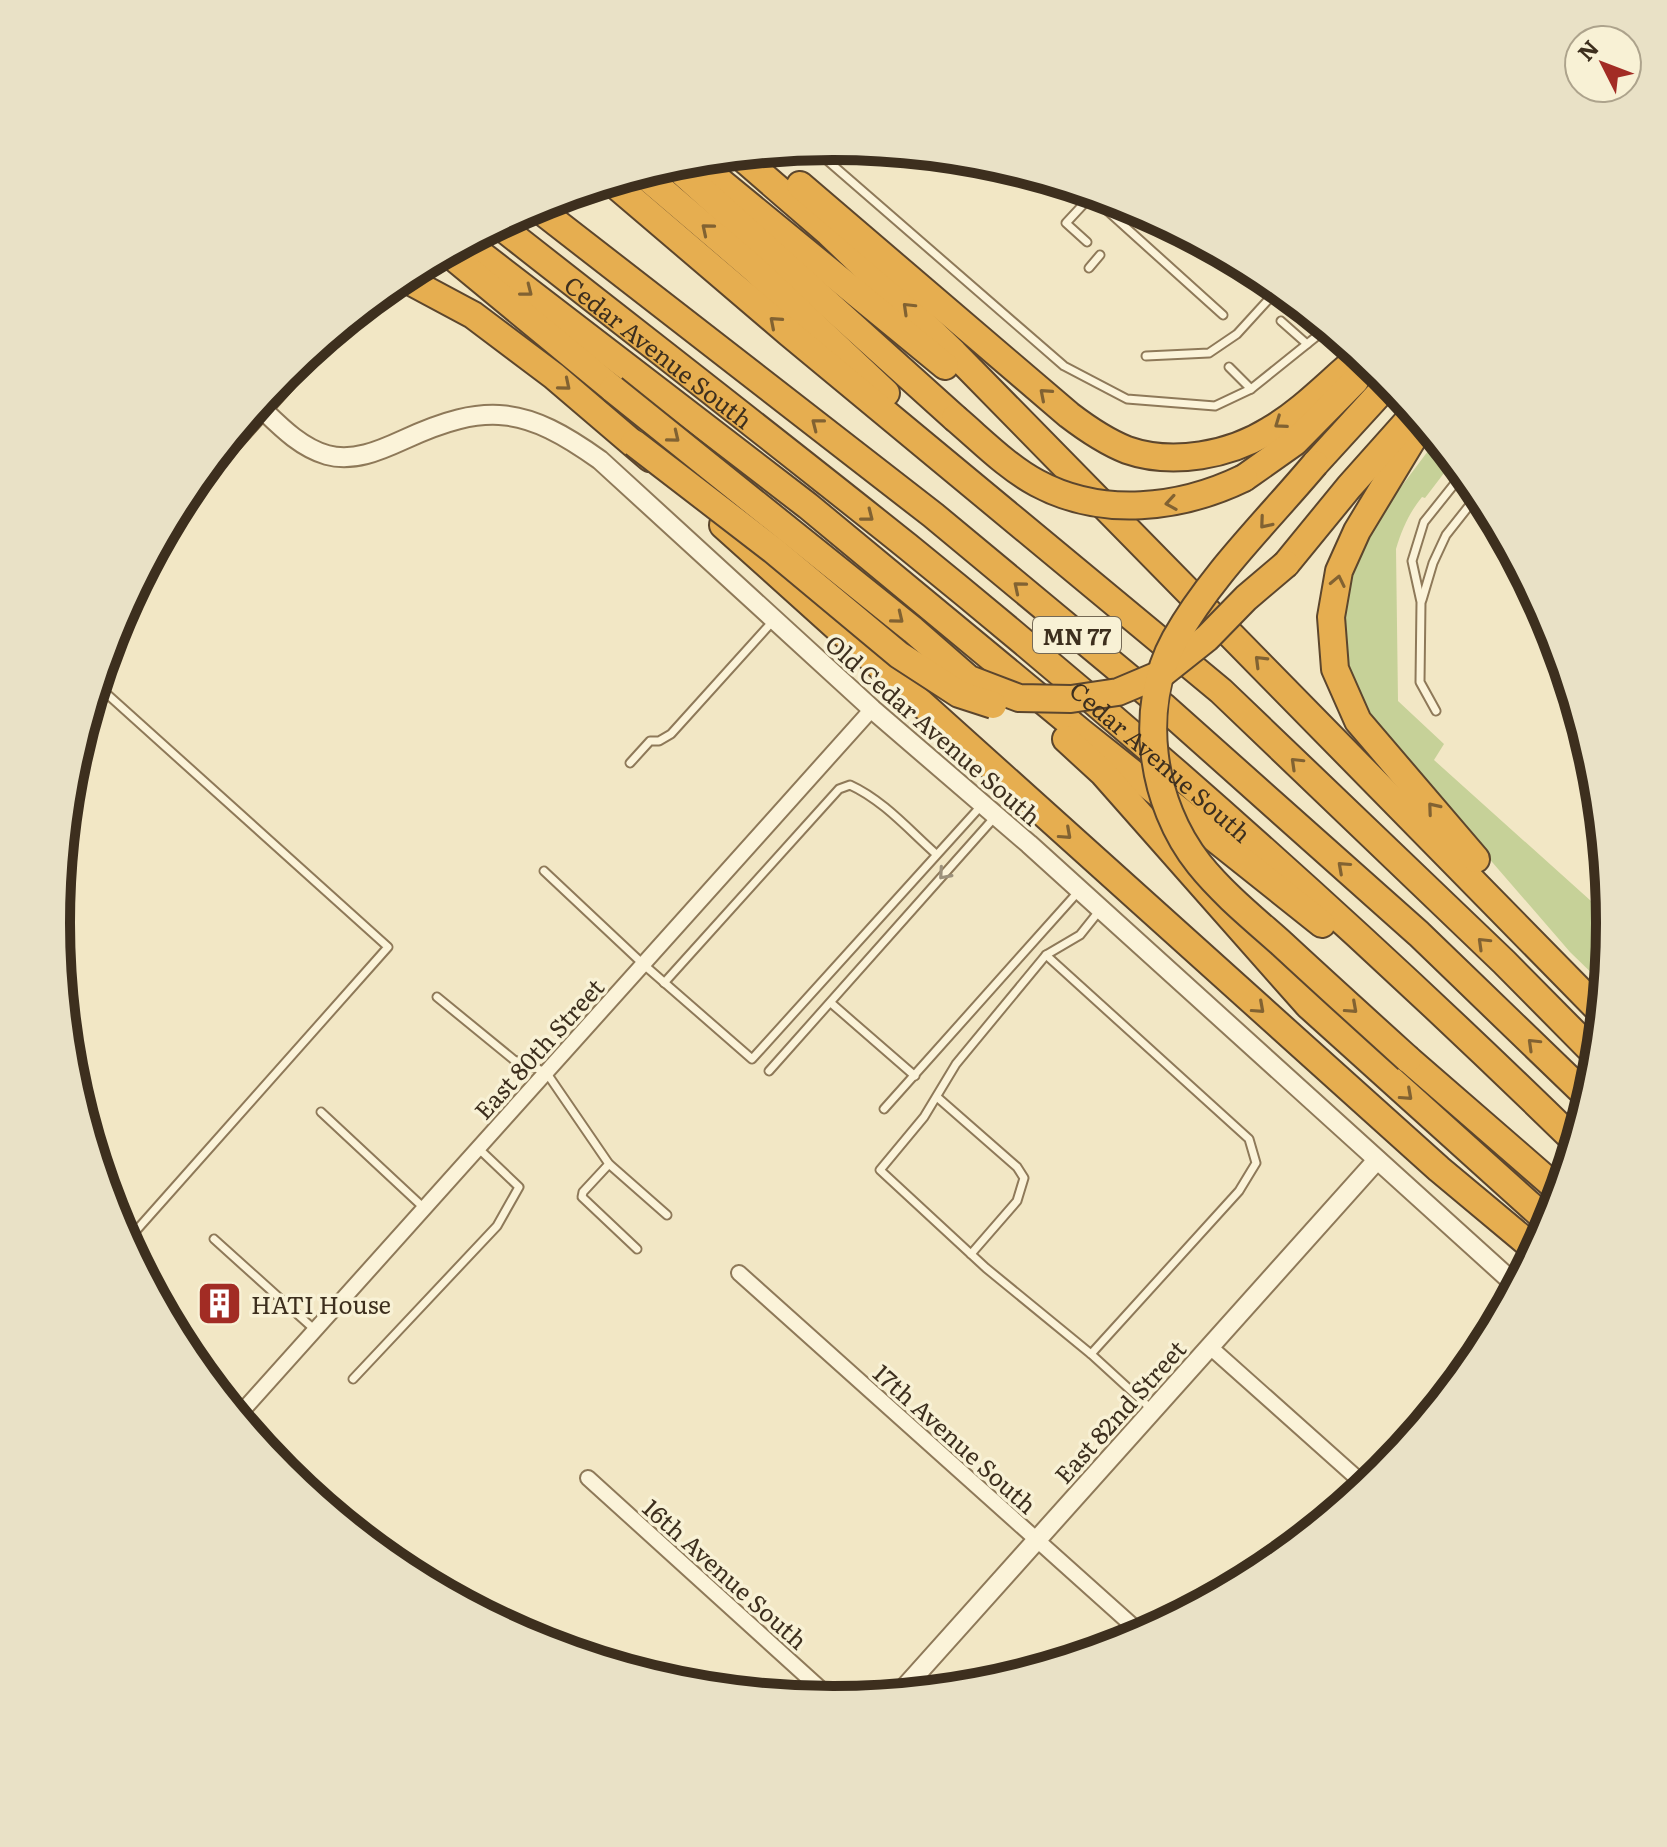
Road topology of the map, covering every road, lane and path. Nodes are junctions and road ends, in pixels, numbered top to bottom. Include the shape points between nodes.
1 (827, 160) edge
2 (771, 163) edge
3 (751, 165) edge
4 (708, 171) edge
5 (685, 175) edge
6 (653, 182) edge
7 (622, 190) edge
8 (1085, 203) edge
9 (1111, 213) edge
10 (547, 216) edge
11 (509, 233) edge
12 (1087, 242) dead end
13 (475, 250) edge
14 (1100, 255) dead end
15 (456, 260) edge
16 (1089, 268) dead end
17 (417, 284) edge
18 (1270, 298) edge
19 (1223, 315) dead end
20 (1281, 321) dead end
21 (1319, 335) edge
22 (1307, 344) junction
23 (1146, 356) dead end
24 (1352, 364) edge
25 (1229, 367) dead end
26 (1362, 374) edge
27 (1251, 389) junction
28 (1381, 392) edge
29 (266, 413) edge
30 (1408, 420) edge
31 (1417, 432) edge
32 (634, 443) junction
33 (1456, 482) edge
34 (1471, 504) edge
35 (808, 506) junction
36 (1122, 521) junction
37 (1051, 549) junction
38 (1286, 564) junction
39 (1421, 602) junction
40 (774, 619) junction
41 (106, 693) edge
42 (872, 709) junction
43 (1436, 711) dead end
44 (630, 763) dead end
45 (989, 810) junction
46 (936, 854) junction
47 (544, 871) dead end
48 (1080, 891) junction
49 (1100, 909) junction
50 (1510, 917) junction
51 (1046, 955) junction
52 (643, 964) junction
53 (664, 983) junction
54 (437, 997) dead end
55 (831, 1003) junction
56 (1592, 1003) edge
57 (1586, 1045) edge
58 (1490, 1058) junction
59 (769, 1071) dead end
60 (546, 1072) junction
61 (915, 1076) junction
62 (1578, 1088) edge
63 (937, 1097) junction
64 (884, 1109) dead end
65 (321, 1112) dead end
66 (1567, 1133) edge
67 (478, 1148) junction
68 (1377, 1160) junction
69 (609, 1164) junction
70 (1439, 1169) junction
71 (1551, 1183) edge
72 (424, 1208) junction
73 (1540, 1214) edge
74 (667, 1215) dead end
75 (135, 1232) edge
76 (214, 1239) dead end
77 (1527, 1242) edge
78 (637, 1249) dead end
79 (1522, 1253) edge
80 (971, 1254) junction
81 (739, 1273) dead end
82 (1509, 1279) edge
83 (315, 1330) junction
84 (1209, 1346) junction
85 (1091, 1354) junction
86 (353, 1379) dead end
87 (245, 1409) edge
88 (1152, 1410) junction
89 (588, 1478) dead end
90 (1357, 1478) edge
91 (1036, 1540) junction
92 (1133, 1626) edge
93 (909, 1682) edge
94 (818, 1686) edge

1 - 27 lane via 1064,366 1127,399 1215,406
24 -> 2 highway via 1271,430 1245,443 1186,456 1127,450 1085,428
36 -> 3 highway via 840,243
4 - 36 highway
26 -> 5 highway, bridge via 1295,442 1219,491 1137,507 1067,497 1024,475 955,418
37 -> 6 highway via 753,268
37 -> 7 highway
8 - 12 lane via 1066,223
9 - 19 lane
62 -> 10 highway, Cedar Avenue South / MN 77 via 1419,934 1151,696 933,515
11 -> 58 highway, Cedar Avenue South / MN 77 via 907,547 1132,734
13 -> 35 highway
14 - 16 lane
15 -> 38 highway, bridge via 969,679 1019,698 1071,699 1118,692 1163,673
17 -> 32 highway via 473,315
18 - 23 lane via 1237,334 1209,353
20 - 22 lane
21 - 22 lane
22 - 27 lane
25 - 27 lane
28 -> 71 highway, bridge via 1219,577 1173,642 1157,692 1157,773 1179,834 1199,864 1408,1059
29 - 40 street, Old Cedar Avenue South via 309,447 343,457 366,455 447,421 483,415 541,423 600,460
30 - 38 highway
50 -> 31 highway via 1481,865 1358,721 1335,669 1331,617 1339,571
32 - 38 highway, bridge via 899,655 959,694 1014,712 1073,716 1124,705 1176,680 1216,648
32 -> 70 highway
33 - 39 lane via 1424,522 1412,561
34 - 39 lane via 1446,535
35 - 58 highway
35 -> 73 highway via 1103,773 1308,1005
50 -> 36 highway
57 -> 37 highway via 1221,691
39 - 43 lane via 1420,682
40 - 42 street, Old Cedar Avenue South
40 - 44 lane via 671,734 650,741
41 - 75 lane via 388,947
42 - 45 street, Old Cedar Avenue South
42 - 52 street, East 80th Street
45 - 46 lane
45 - 48 street, Old Cedar Avenue South
45 -> 55 lane
46 - 53 lane via 859,789 839,789
46 - 53 lane via 752,1059
47 - 52 lane
48 - 49 street, Old Cedar Avenue South
48 - 61 lane
49 - 51 lane via 1080,935
49 - 68 street, Old Cedar Avenue South
50 - 56 highway
51 - 63 lane via 956,1064
51 - 85 lane via 1249,1139 1256,1163 1239,1191
52 - 53 lane
52 - 60 street, East 80th Street
54 - 60 lane via 514,1060
55 - 59 lane
55 - 61 lane
58 - 66 highway, Cedar Avenue South / MN 77
60 - 67 street, East 80th Street
60 - 69 lane
61 - 64 lane
63 - 80 lane via 1024,1178 1017,1201
63 - 80 lane via 880,1170
65 - 72 lane
67 - 72 street, East 80th Street
67 - 86 lane via 519,1187 497,1226
68 - 82 street, Old Cedar Avenue South
68 - 84 street, East 82nd Street
69 - 74 lane
69 - 78 lane via 582,1197
70 - 77 highway
70 - 79 highway
72 - 83 street, East 80th Street
76 - 83 lane
80 - 85 lane
81 - 91 street, 17th Avenue South
83 - 87 street, East 80th Street
84 - 88 street, East 82nd Street
84 - 90 street
85 - 88 lane
88 - 91 street, East 82nd Street
89 - 94 street, 16th Avenue South
91 - 92 street, 17th Avenue South
91 - 93 street, East 82nd Street

